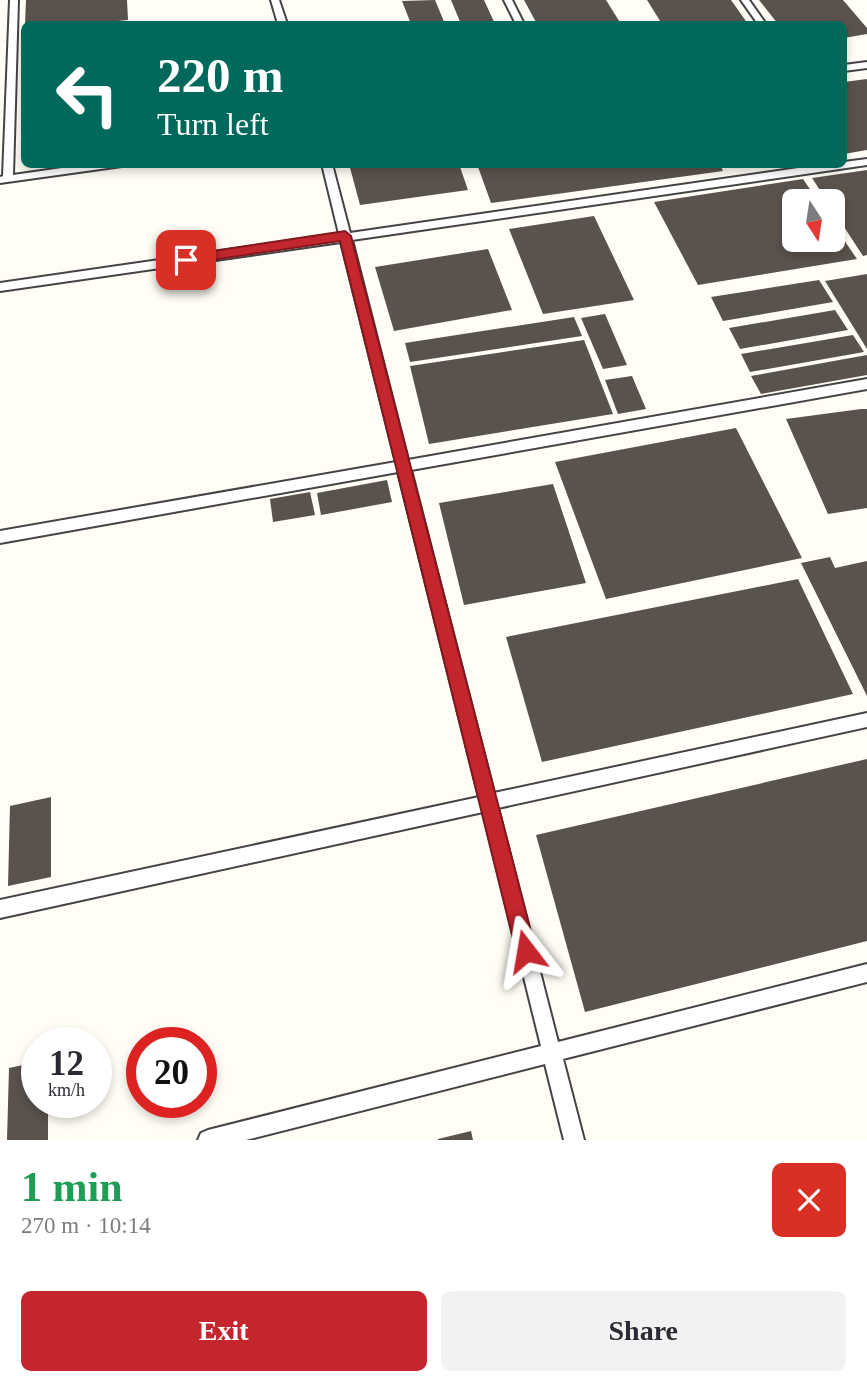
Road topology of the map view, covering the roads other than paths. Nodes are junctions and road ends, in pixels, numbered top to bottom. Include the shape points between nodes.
1 (14, 0) edge
2 (275, 0) edge
3 (508, 0) edge
4 (745, 0) edge
5 (282, 21) edge
6 (518, 21) edge
7 (760, 21) edge
8 (867, 65) edge
9 (847, 68) edge
10 (867, 162) edge
11 (847, 165) edge
12 (88, 168) edge
13 (328, 168) edge
14 (825, 168) edge
15 (4, 179) edge
16 (345, 236) junction
17 (0, 287) edge
18 (867, 384) edge
19 (404, 468) junction
20 (0, 537) edge
21 (867, 720) edge
22 (488, 801) junction
23 (0, 909) edge
24 (867, 973) edge
25 (551, 1052) junction
26 (208, 1140) edge
27 (574, 1140) edge

1 - 15 lane
2 - 5 lane
3 - 6 lane
4 - 7 lane
8 - 9 lane
10 - 11 lane
12 - 15 lane
13 - 16 lane
14 - 16 lane
16 - 17 lane
16 - 19 lane
18 - 19 lane
19 - 20 lane
19 - 22 lane
21 - 22 lane
22 - 23 lane
22 - 25 lane
24 - 25 lane
25 - 26 lane
25 - 27 lane

